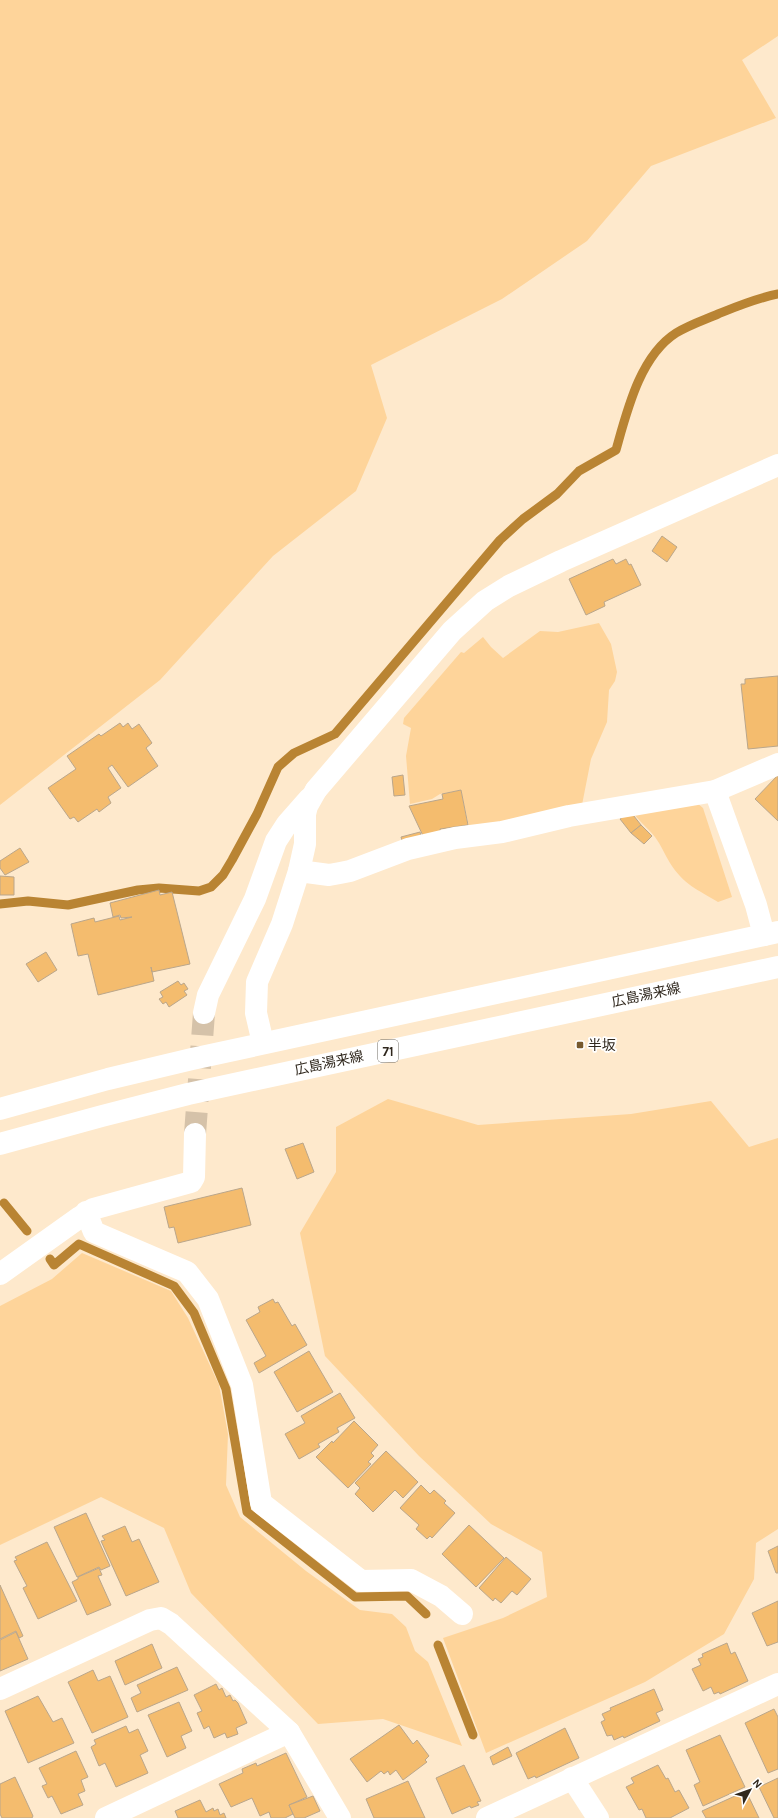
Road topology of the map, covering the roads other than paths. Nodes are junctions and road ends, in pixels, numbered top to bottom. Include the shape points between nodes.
1 (778, 465) edge
2 (778, 764) edge
3 (316, 790) junction
4 (715, 791) junction
5 (299, 871) junction
6 (771, 933) edge
7 (778, 967) edge
8 (204, 1013) tunnel mouth
9 (262, 1043) junction
10 (0, 1109) edge
11 (195, 1134) tunnel mouth
12 (0, 1144) edge
13 (86, 1212) junction
14 (0, 1274) edge
15 (462, 1614) dead end
16 (778, 1684) edge
17 (0, 1689) edge
18 (289, 1732) junction
19 (572, 1778) junction
20 (106, 1818) edge
21 (340, 1818) edge
22 (487, 1818) edge
23 (598, 1818) edge

1 - 3 street via 561,561 509,586 485,601 452,631
2 - 4 street
3 - 5 street via 305,814 305,844
3 - 8 street via 276,841 255,899 208,995
4 - 5 street via 569,816 508,831 455,838 408,849 340,873 329,875
4 - 6 street via 756,905
5 - 9 street via 282,924 257,982 256,1013
6 - 9 street
7 - 12 street, 広島湯来線 / 71 via 196,1093
9 - 10 street via 108,1079
11 - 13 street via 194,1177 191,1182
13 - 14 street
13 - 15 street via 94,1232 187,1272 208,1299 242,1385 261,1503 361,1581 411,1580 441,1596
16 - 19 street
17 - 18 street via 150,1620 161,1618
18 - 20 street
18 - 21 street
19 - 22 street
19 - 23 street

